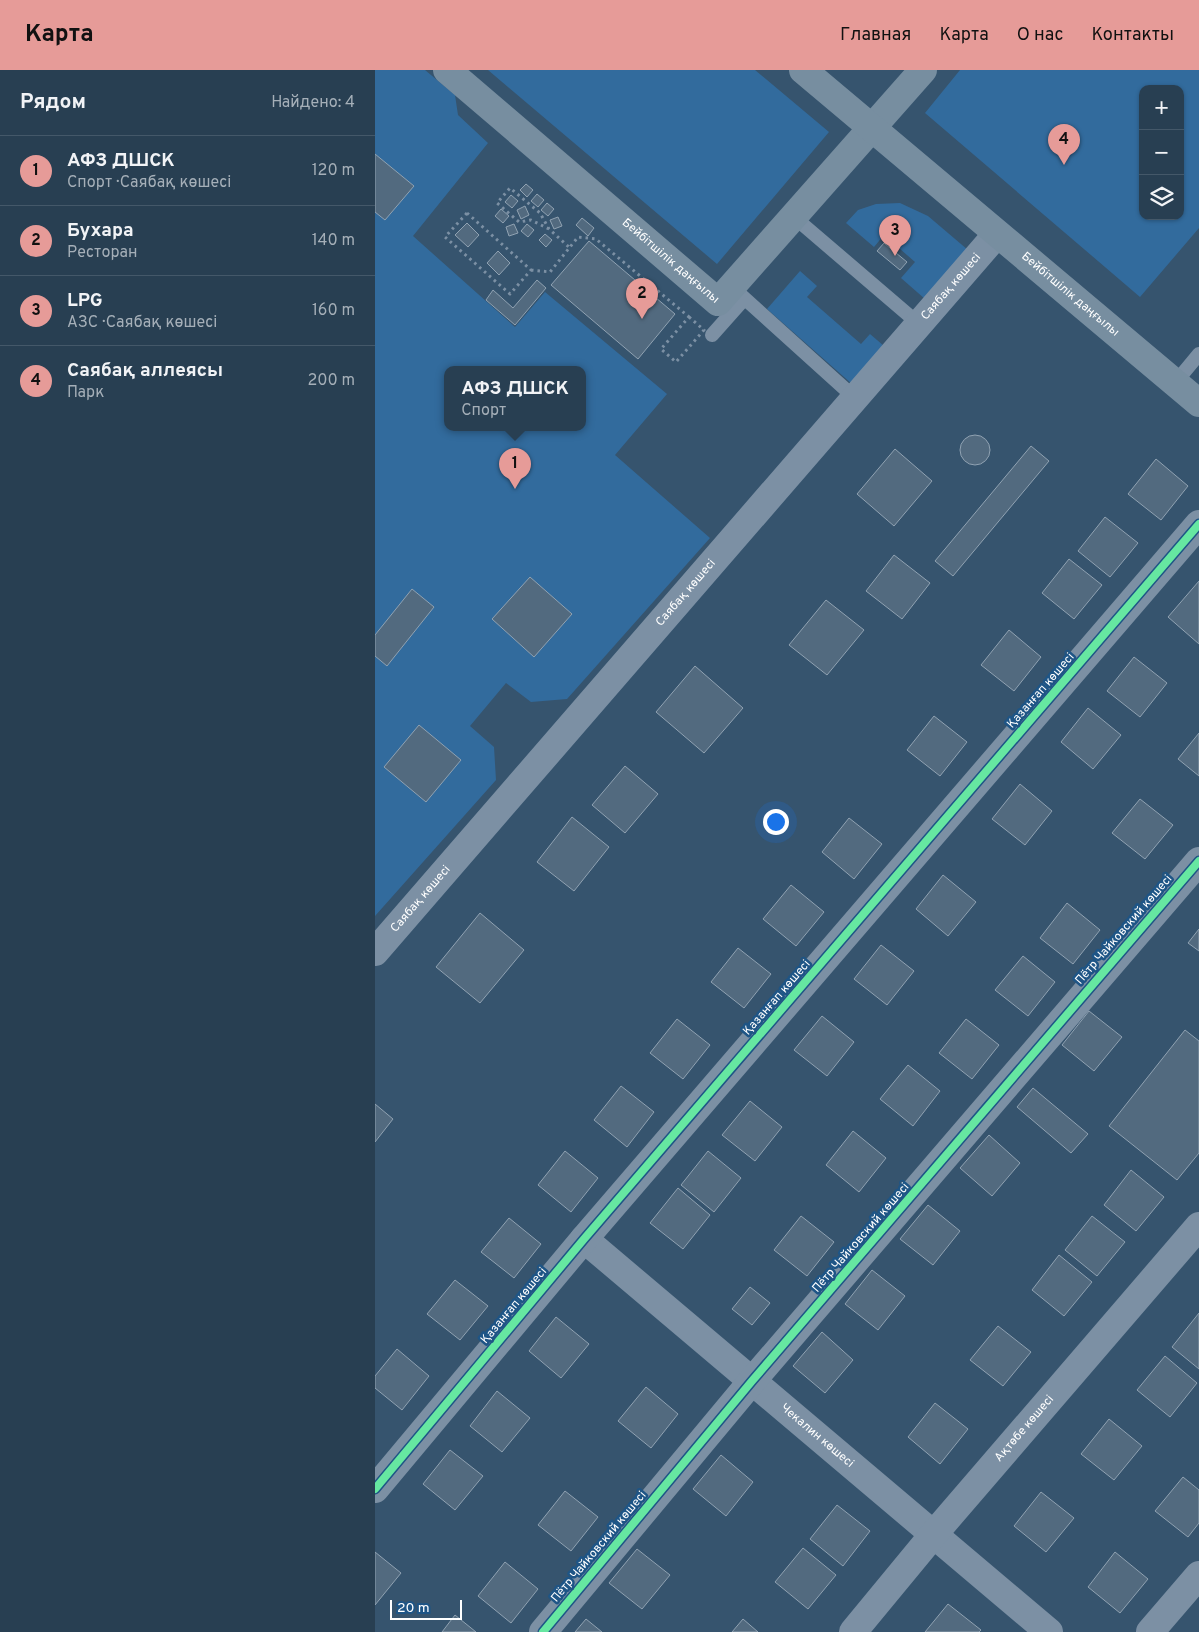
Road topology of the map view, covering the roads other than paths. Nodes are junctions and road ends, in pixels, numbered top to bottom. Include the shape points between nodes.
1 (447, 70) edge
2 (803, 70) edge
3 (923, 70) edge
4 (872, 129) junction
5 (795, 216) junction
6 (997, 234) junction
7 (738, 293) junction
8 (919, 324) junction
9 (712, 335) dead end
10 (1199, 354) edge
11 (1175, 383) junction
12 (855, 398) junction
13 (1199, 404) edge
14 (1199, 524) edge
15 (1199, 861) edge
16 (375, 952) edge
17 (1199, 1226) edge
18 (584, 1239) junction
19 (752, 1381) junction
20 (375, 1489) edge
21 (933, 1535) junction
22 (1199, 1575) edge
23 (543, 1632) edge
24 (853, 1632) edge
25 (1049, 1632) edge
26 (1150, 1632) edge

1 - 7 main road, Бейбітшілік даңғылы via 719,302
2 - 4 main road, Бейбітшілік даңғылы
3 - 4 main road
4 - 5 main road, Бейбітшілік даңғылы
4 - 6 main road, Бейбітшілік даңғылы
5 - 7 main road, Бейбітшілік даңғылы
5 - 8 lane
6 - 8 street, Саябақ көшесі
6 - 11 main road, Бейбітшілік даңғылы
7 - 9 lane
7 - 12 lane
8 - 12 street, Саябақ көшесі
10 - 11 lane
11 - 13 main road, Бейбітшілік даңғылы
12 - 16 street, Саябақ көшесі
14 - 18 street, Қазанғап көшесі
15 - 19 street, Пётр Чайковский көшесі
17 - 21 street, Ақтөбе көшесі
18 - 19 street, Чекалин көшесі
18 - 20 street, Қазанғап көшесі
19 - 21 street, Чекалин көшесі
19 - 23 street, Пётр Чайковский көшесі
21 - 24 street, Ақтөбе көшесі
21 - 25 street, Чекалин көшесі
22 - 26 street

